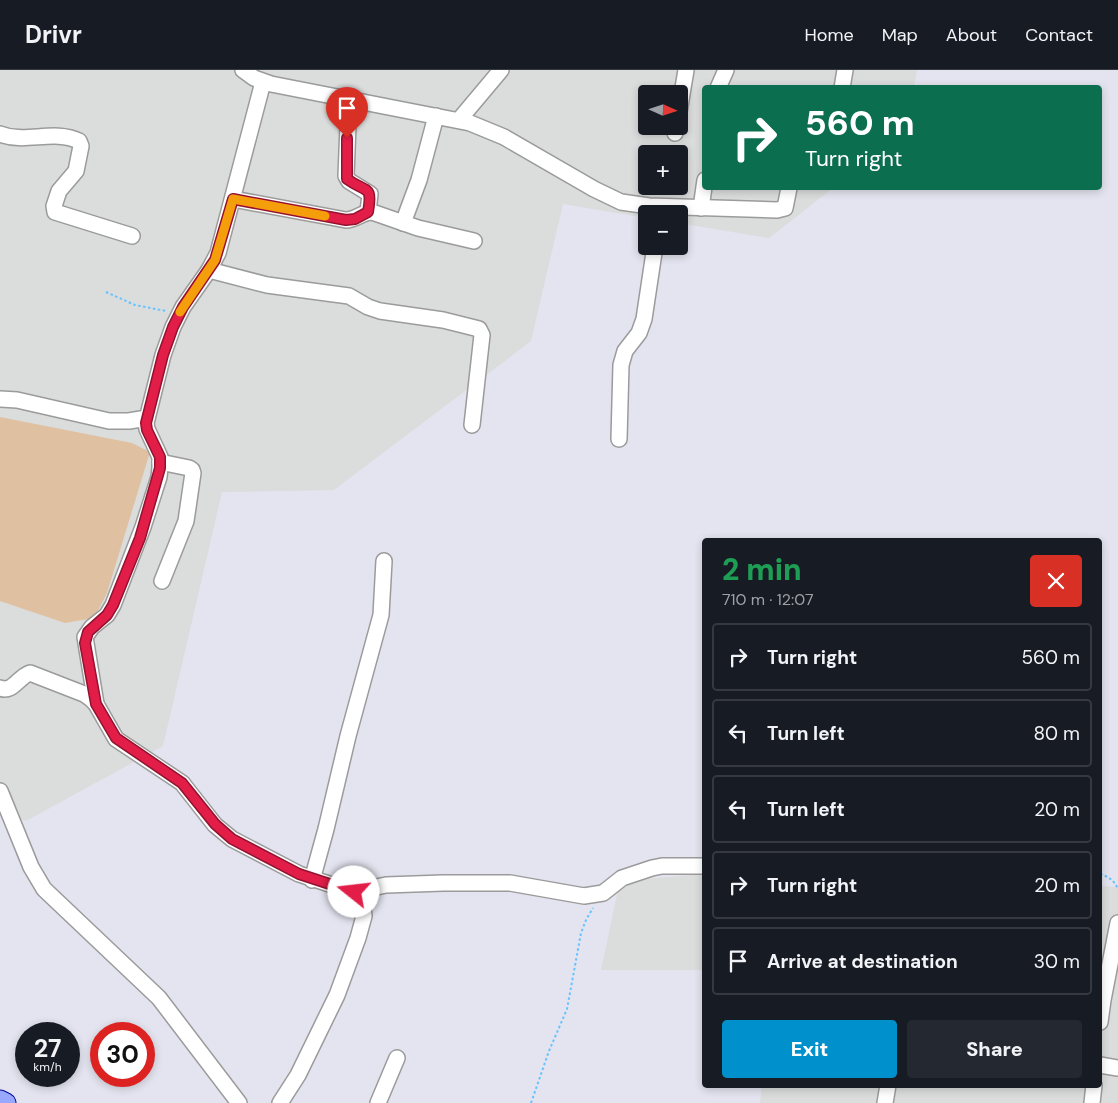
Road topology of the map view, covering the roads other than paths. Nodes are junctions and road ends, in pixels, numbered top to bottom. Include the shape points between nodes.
1 (243, 70) edge
2 (500, 70) edge
3 (686, 70) edge
4 (726, 70) edge
5 (845, 70) edge
6 (262, 82) junction
7 (684, 85) edge
8 (719, 85) edge
9 (842, 85) edge
10 (349, 100) junction
11 (436, 116) junction
12 (459, 120) junction
13 (0, 134) edge
14 (704, 190) edge
15 (789, 190) edge
16 (233, 199) junction
17 (638, 206) edge
18 (701, 208) junction
19 (688, 209) edge
20 (368, 212) junction
21 (404, 223) junction
22 (132, 236) dead end
23 (474, 240) dead end
24 (654, 255) edge
25 (209, 270) junction
26 (0, 398) edge
27 (147, 418) junction
28 (472, 425) dead end
29 (619, 439) dead end
30 (160, 462) junction
31 (384, 561) dead end
32 (162, 581) dead end
33 (0, 688) edge
34 (96, 704) junction
35 (0, 791) edge
36 (702, 866) edge
37 (312, 880) junction
38 (354, 892) junction
39 (1118, 923) edge
40 (1102, 1007) edge
41 (397, 1058) dead end
42 (1102, 1065) edge
43 (1118, 1068) edge
44 (888, 1088) edge
45 (1094, 1088) edge
46 (0, 1100) edge
47 (6, 1103) edge
48 (240, 1103) edge
49 (280, 1103) edge
50 (378, 1103) edge
51 (885, 1103) edge
52 (1092, 1103) edge

1 - 6 street
2 - 12 street
3 - 7 street
4 - 8 street
5 - 9 street
6 - 10 street
6 - 16 street
10 - 11 street
10 - 20 street via 346,176 370,194
11 - 12 street
11 - 21 street
12 - 17 street via 504,137 606,196
13 - 22 street via 12,138 46,135 79,141 76,171 59,191 55,212
14 - 18 street
15 - 18 street via 782,210
16 - 20 street via 346,220
16 - 25 street via 218,253
18 - 19 street
20 - 21 street
21 - 23 street
24 - 29 street via 644,319 625,351 621,365
25 - 27 street via 178,316 163,355
25 - 28 street via 268,285 349,296 380,311 479,329 482,335
26 - 27 street via 119,422
27 - 30 street via 147,430
30 - 32 street via 189,468 194,473 186,520
30 - 34 street via 143,527 113,605 85,637
31 - 37 street via 381,615
33 - 34 street via 10,689 23,676 33,674 84,694
34 - 37 street via 116,738 182,783 223,832 245,847
35 - 48 street via 31,867 44,889 159,998
36 - 38 street via 652,868 622,878 603,894 578,896 517,883 386,885
37 - 38 street
38 - 49 street via 364,907 358,938 337,995 298,1075
39 - 40 street
41 - 50 street
42 - 43 street
44 - 51 street
45 - 52 street
46 - 47 main road

